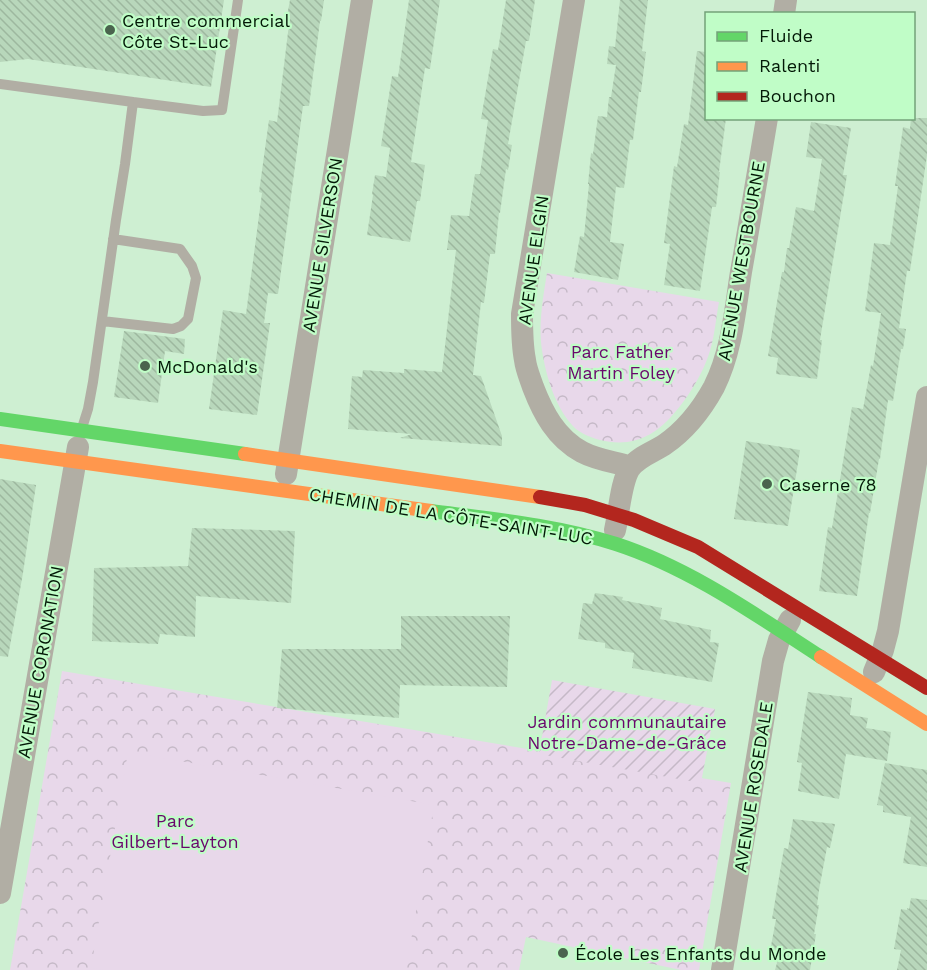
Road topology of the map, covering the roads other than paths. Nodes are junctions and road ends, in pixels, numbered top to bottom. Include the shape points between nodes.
1 (238, 0) edge
2 (362, 0) edge
3 (574, 0) edge
4 (0, 84) edge
5 (133, 102) junction
6 (766, 120) edge
7 (113, 238) junction
8 (102, 321) junction
9 (927, 397) edge
10 (0, 419) edge
11 (81, 431) junction
12 (0, 451) edge
13 (288, 460) junction
14 (76, 461) junction
15 (631, 467) junction
16 (284, 491) junction
17 (619, 515) junction
18 (612, 543) junction
19 (796, 608) junction
20 (783, 632) junction
21 (879, 658) junction
22 (867, 686) junction
23 (927, 688) edge
24 (927, 724) edge
25 (0, 893) edge
26 (722, 970) edge

1 - 5 lane via 222,110
2 - 13 street, AVENUE SILVERSON
3 - 15 street, AVENUE ELGIN via 522,314 523,346 538,400 555,430 583,453
4 - 5 lane
5 - 7 lane
6 - 15 street, AVENUE WESTBOURNE via 724,362 709,396 690,422
7 - 8 lane
7 - 8 lane via 180,249 196,278 188,319 181,326 173,329
8 - 11 lane
9 - 21 street via 888,631
10 - 11 main road, CHEMIN DE LA CÔTE-SAINT-LUC
11 - 13 main road, CHEMIN DE LA CÔTE-SAINT-LUC
11 - 14 street, AVENUE CORONATION
12 - 14 main road, CHEMIN DE LA CÔTE-SAINT-LUC
13 - 16 street, AVENUE SILVERSON
13 - 17 main road, CHEMIN DE LA CÔTE-SAINT-LUC via 559,500
14 - 16 main road, CHEMIN DE LA CÔTE-SAINT-LUC
14 - 25 street, AVENUE CORONATION
15 - 17 street
16 - 18 main road, CHEMIN DE LA CÔTE-SAINT-LUC via 537,526
17 - 18 street
17 - 19 main road, CHEMIN DE LA CÔTE-SAINT-LUC via 698,547
18 - 20 main road, CHEMIN DE LA CÔTE-SAINT-LUC via 672,567
19 - 20 street, AVENUE ROSEDALE
19 - 21 main road, CHEMIN DE LA CÔTE-SAINT-LUC
20 - 22 main road, CHEMIN DE LA CÔTE-SAINT-LUC
20 - 26 street, AVENUE ROSEDALE via 773,661
21 - 22 street
21 - 23 main road, CHEMIN DE LA CÔTE-SAINT-LUC
22 - 24 main road, CHEMIN DE LA CÔTE-SAINT-LUC

